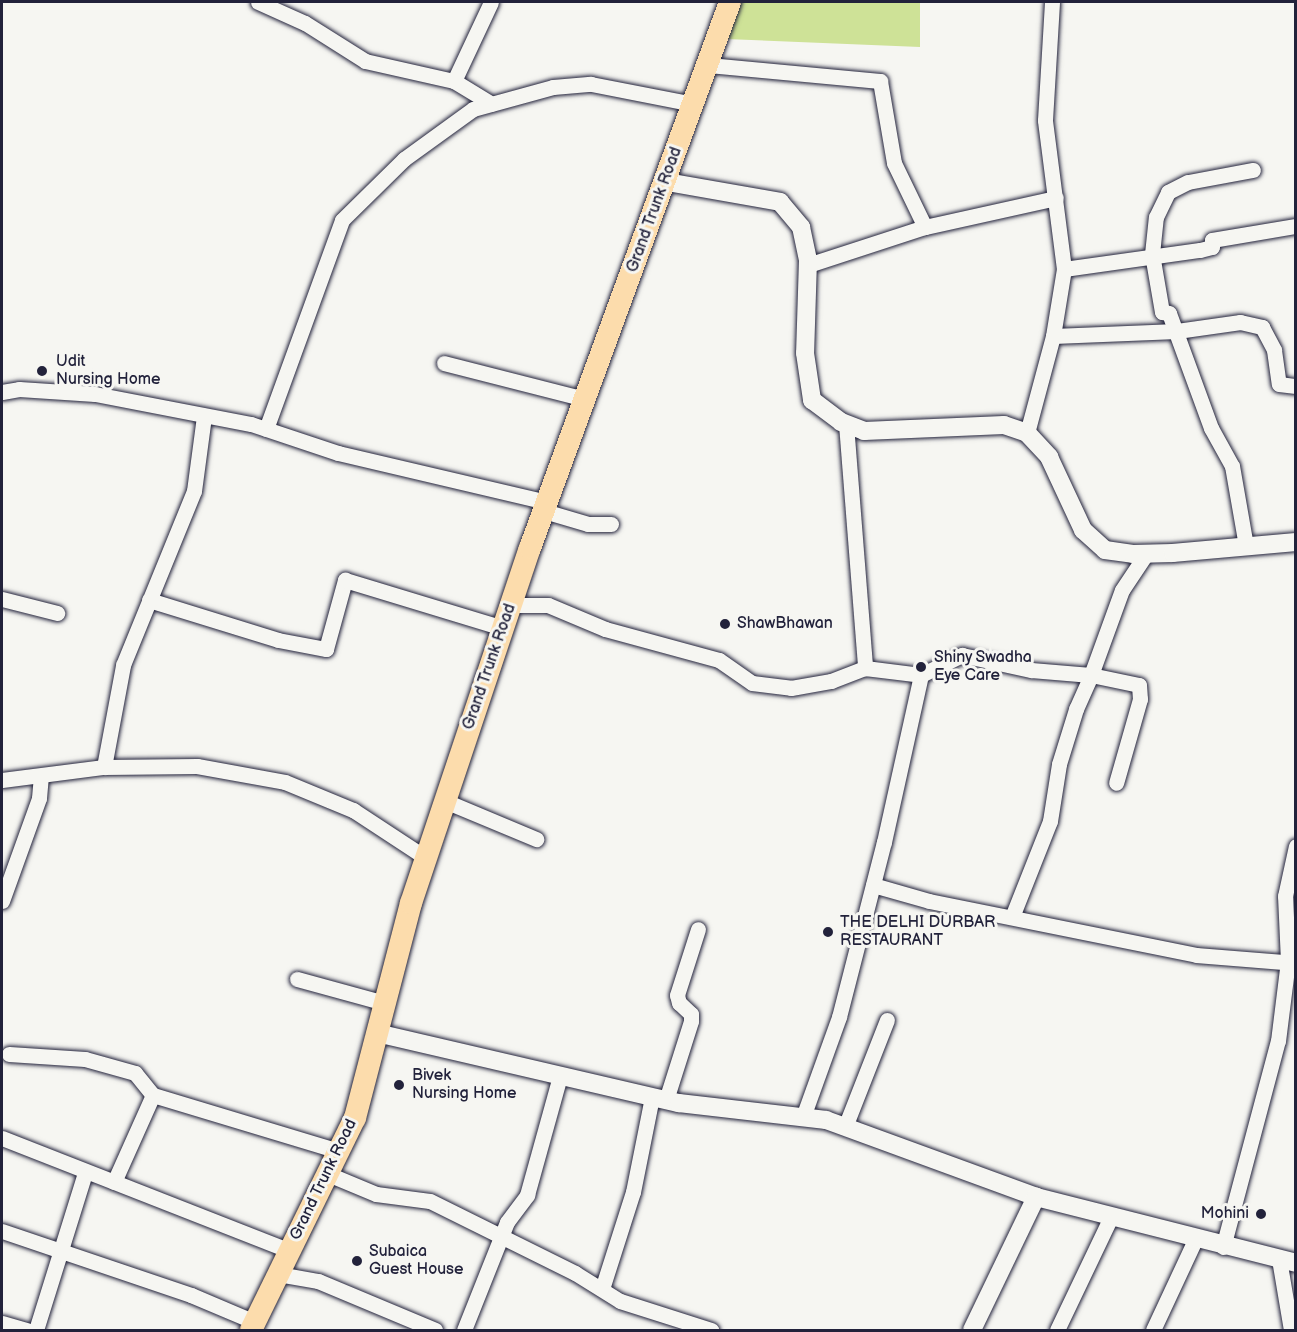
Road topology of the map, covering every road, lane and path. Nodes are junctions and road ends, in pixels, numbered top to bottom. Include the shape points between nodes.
1 (258, 2) edge
2 (491, 2) edge
3 (730, 2) edge
4 (1052, 2) edge
5 (708, 65) junction
6 (454, 81) junction
7 (492, 104) junction
8 (694, 104) junction
9 (1253, 170) dead end
10 (667, 182) junction
11 (1056, 198) junction
12 (1296, 226) edge
13 (925, 227) junction
14 (1152, 254) junction
15 (808, 265) junction
16 (1064, 269) junction
17 (1177, 331) junction
18 (1053, 336) junction
19 (444, 363) dead end
20 (1296, 386) edge
21 (2, 392) edge
22 (585, 399) junction
23 (204, 416) junction
24 (846, 424) junction
25 (266, 429) junction
26 (1027, 433) junction
27 (545, 506) junction
28 (611, 524) dead end
29 (1296, 542) edge
30 (1246, 546) junction
31 (1146, 554) junction
32 (2, 599) edge
33 (149, 600) junction
34 (511, 605) junction
35 (57, 613) dead end
36 (503, 628) junction
37 (865, 668) junction
38 (921, 675) junction
39 (1091, 675) junction
40 (104, 767) junction
41 (41, 777) junction
42 (2, 780) edge
43 (1116, 783) dead end
44 (445, 801) junction
45 (536, 839) dead end
46 (1296, 846) edge
47 (426, 858) junction
48 (873, 885) junction
49 (2, 902) edge
50 (1012, 917) junction
51 (698, 929) dead end
52 (1292, 962) edge
53 (297, 979) dead end
54 (385, 1003) junction
55 (887, 1020) dead end
56 (377, 1034) junction
57 (9, 1054) dead end
58 (560, 1076) junction
59 (153, 1095) junction
60 (659, 1098) junction
61 (803, 1117) junction
62 (845, 1127) junction
63 (2, 1138) edge
64 (338, 1151) junction
65 (85, 1173) junction
66 (328, 1174) junction
67 (114, 1182) junction
68 (1036, 1197) junction
69 (1110, 1219) junction
70 (2, 1231) edge
71 (500, 1239) junction
72 (1195, 1240) junction
73 (1223, 1247) junction
74 (58, 1250) junction
75 (290, 1251) junction
76 (1287, 1261) edge
77 (278, 1274) junction
78 (602, 1289) junction
79 (2, 1323) edge
80 (254, 1326) edge
81 (1292, 1326) edge
82 (27, 1330) edge
83 (36, 1330) edge
84 (435, 1330) edge
85 (464, 1330) edge
86 (711, 1330) edge
87 (972, 1330) edge
88 (1056, 1330) edge
89 (1153, 1330) edge

1 - 6 street via 305,23 365,61
2 - 6 street
3 - 5 main road, Grand Trunk Road
4 - 11 street via 1045,120
5 - 8 main road, Grand Trunk Road
5 - 13 street via 880,81 894,163
6 - 7 street
7 - 8 street via 553,87 591,84
7 - 25 street via 473,109 404,159 342,220
8 - 10 main road, Grand Trunk Road
9 - 14 street via 1188,182 1168,192 1156,218
10 - 15 street via 780,202 801,227
10 - 22 main road, Grand Trunk Road
11 - 13 street
11 - 16 street
12 - 14 street via 1212,240 1212,247 1200,250
13 - 15 street
14 - 16 street
14 - 17 street via 1159,303 1162,312 1169,313
15 - 24 street via 805,353 812,400
16 - 18 street
17 - 18 street
17 - 20 street via 1240,322 1262,327 1274,350 1279,384
17 - 30 street via 1211,428 1232,466
18 - 26 street
19 - 22 street
21 - 23 street via 19,389 95,394
22 - 27 main road, Grand Trunk Road
23 - 25 street
23 - 33 street via 194,491
24 - 26 street via 864,431 1004,425
24 - 37 street
25 - 27 street via 338,453
26 - 31 street via 1049,457 1083,530 1105,550
27 - 28 street via 588,524
27 - 34 main road, Grand Trunk Road
29 - 30 street
30 - 31 street
31 - 39 street via 1122,590
32 - 35 street
33 - 36 street via 278,640 326,649 345,580
33 - 40 street via 123,665
34 - 36 main road, Grand Trunk Road
34 - 37 street via 548,605 605,629 719,660 752,683 791,688 831,681
36 - 44 main road, Grand Trunk Road
37 - 38 street
38 - 39 street via 962,655 1031,670
38 - 48 street
39 - 43 street via 1139,685 1140,699
39 - 50 street via 1059,764 1050,821
40 - 41 street
40 - 47 street via 197,766 285,782 353,810
41 - 42 street
41 - 49 street via 39,798
44 - 45 street
44 - 47 main road, Grand Trunk Road
46 - 52 street via 1285,896
47 - 54 main road, Grand Trunk Road
48 - 50 street via 929,901
48 - 61 street via 839,1017
50 - 52 street via 1196,955
51 - 60 street via 677,995 691,1014 691,1021
52 - 73 street via 1278,1041
53 - 54 street
54 - 56 main road, Grand Trunk Road
55 - 62 street
56 - 58 street
56 - 64 main road, Grand Trunk Road via 355,1118
57 - 59 street via 85,1059 135,1073
58 - 60 street
58 - 71 street via 527,1195 513,1210
59 - 64 street
59 - 67 street
60 - 61 street
60 - 78 street
61 - 62 street
62 - 68 street
63 - 65 street
64 - 66 main road, Grand Trunk Road
65 - 67 street
65 - 74 street
66 - 71 street via 376,1194 430,1201
66 - 75 main road, Grand Trunk Road
67 - 75 street
68 - 69 street
68 - 87 street
69 - 72 street
69 - 88 street
70 - 74 street
71 - 78 street
71 - 85 street
72 - 73 street
72 - 89 street
73 - 76 street
74 - 80 street via 191,1295
74 - 83 street
75 - 77 main road, Grand Trunk Road
76 - 81 street
77 - 80 main road, Grand Trunk Road
77 - 84 street via 318,1281
78 - 86 street via 620,1301
79 - 82 street

